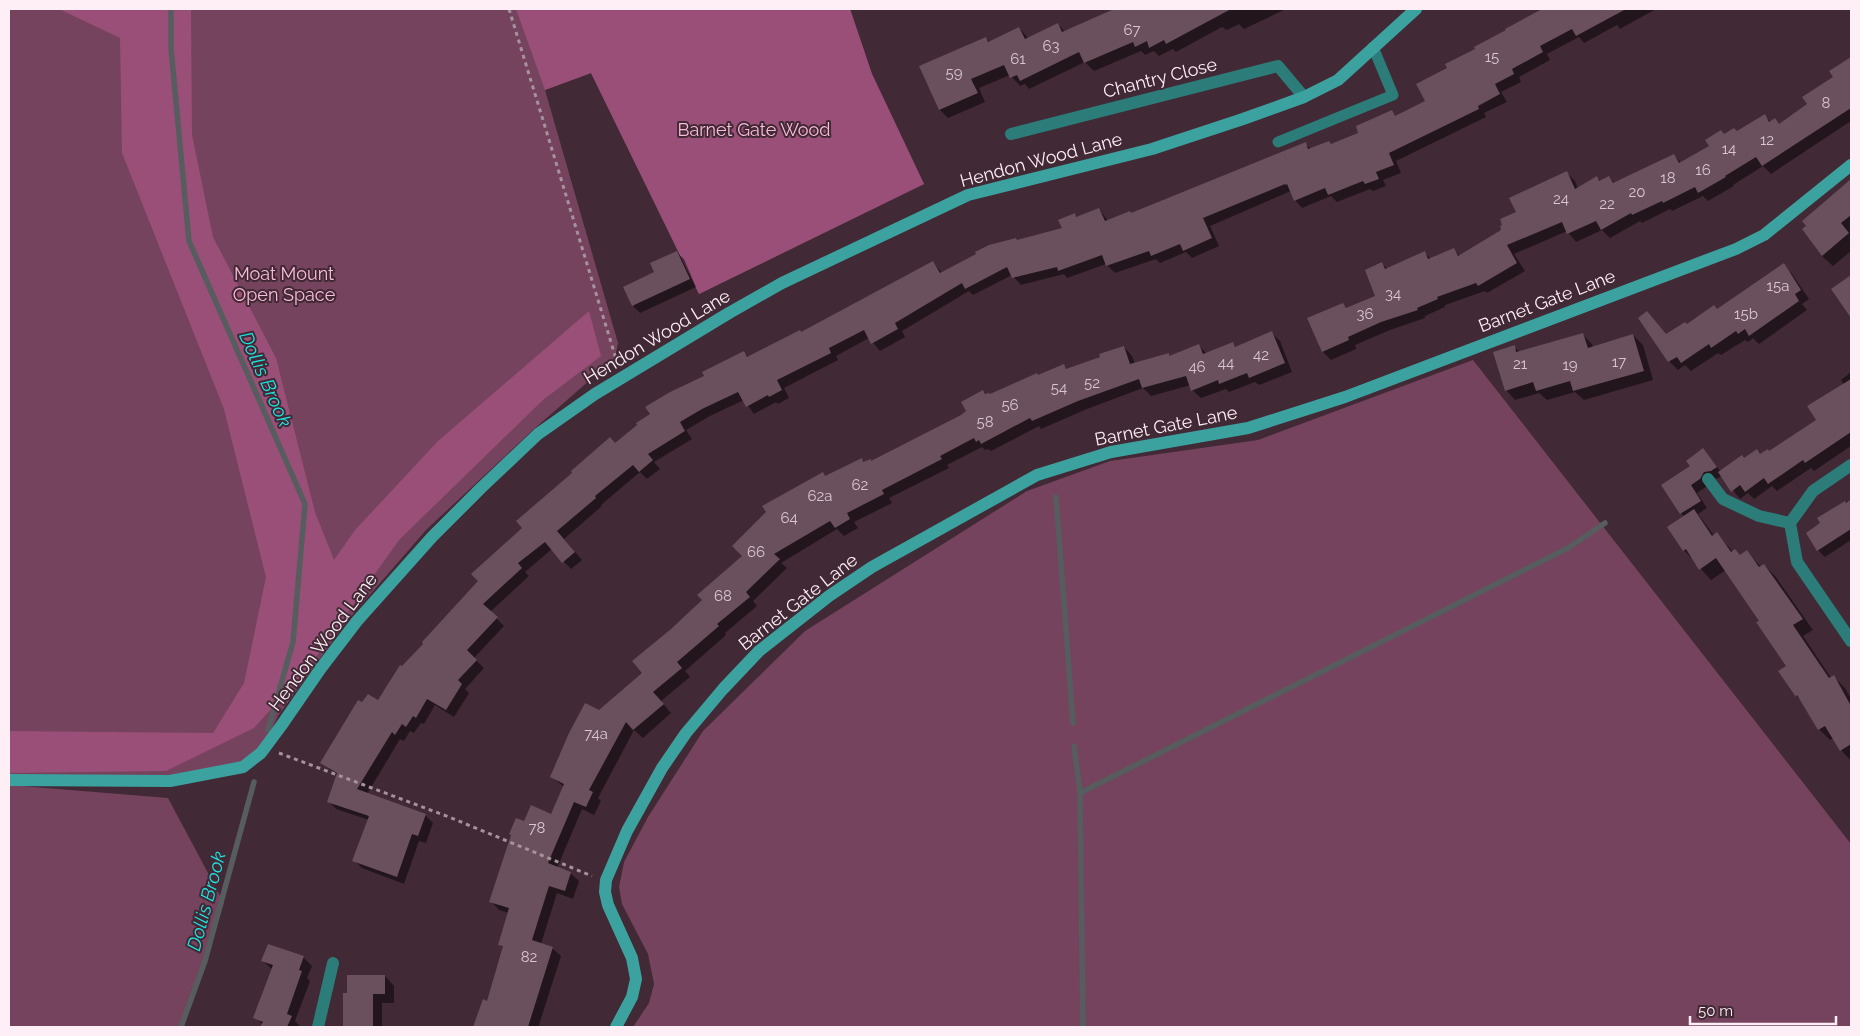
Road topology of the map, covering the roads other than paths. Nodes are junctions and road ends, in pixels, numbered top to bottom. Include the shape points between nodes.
1 (1416, 9) edge
2 (1373, 47) junction
3 (1304, 97) junction
4 (1011, 134) dead end
5 (1278, 142) dead end
6 (1851, 165) edge
7 (1851, 465) edge
8 (1708, 479) dead end
9 (1790, 523) junction
10 (1851, 641) edge
11 (9, 780) edge
12 (333, 963) dead end
13 (318, 1027) edge
14 (616, 1027) edge

1 - 2 main road, Hendon Wood Lane
2 - 3 main road, Hendon Wood Lane via 1338,80
2 - 5 lane via 1393,95
3 - 4 street, Chantry Close via 1278,66
3 - 11 main road, Hendon Wood Lane via 1152,149 968,194 782,283 623,377 538,434 432,537 357,622 260,753 243,767 170,781
6 - 14 main road, Barnet Gate Lane via 1764,235 1736,249 1345,397 1265,423 1111,452 1037,475 872,567 829,596 759,651 723,689 662,768 627,831 606,880 605,892 632,958 636,980 632,997
7 - 9 street via 1813,491
8 - 9 street via 1723,499 1758,516
9 - 10 street via 1796,562
12 - 13 street

